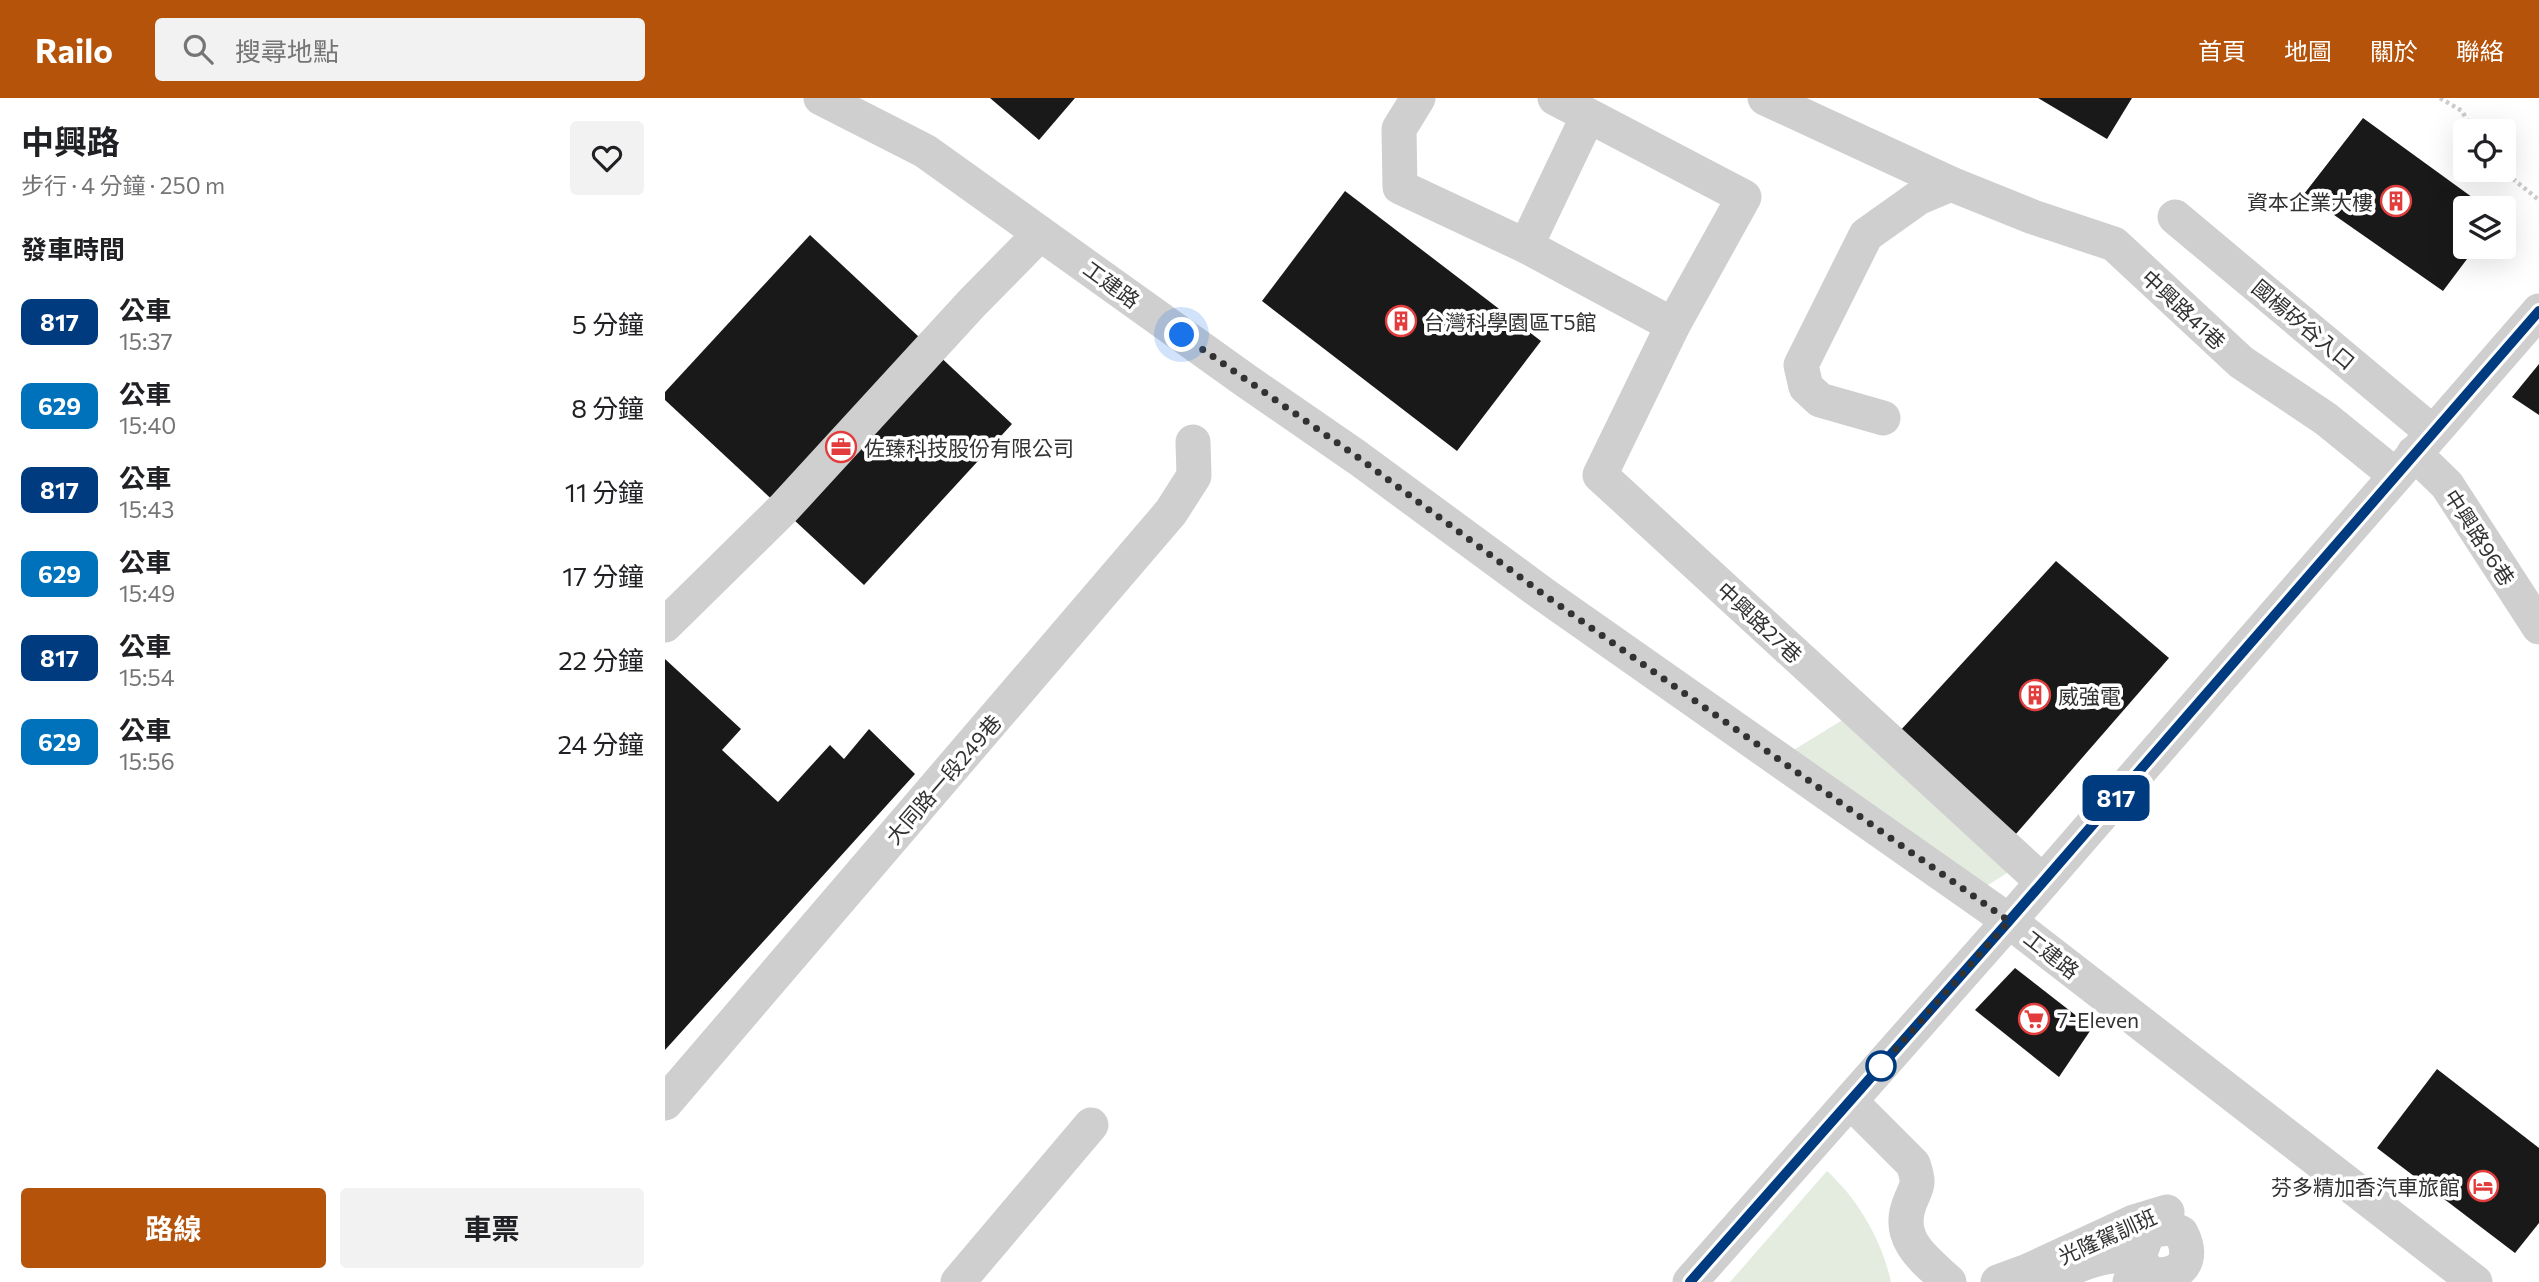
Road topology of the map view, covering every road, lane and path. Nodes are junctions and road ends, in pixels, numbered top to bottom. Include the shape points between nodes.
1 (821, 98) edge
2 (1418, 98) edge
3 (1555, 98) edge
4 (1765, 98) edge
5 (2440, 98) edge
6 (1588, 116) junction
7 (2466, 119) edge
8 (2516, 181) edge
9 (1951, 184) junction
10 (2539, 200) edge
11 (2175, 217) dead end
12 (1033, 240) dead end
13 (1526, 246) junction
14 (2539, 311) edge
15 (1673, 324) junction
16 (1883, 418) dead end
17 (1193, 442) dead end
18 (2413, 453) junction
19 (665, 625) edge
20 (2539, 627) edge
21 (2043, 882) junction
22 (2009, 921) junction
23 (1850, 1101) junction
24 (665, 1103) edge
25 (1091, 1125) dead end
26 (2135, 1272) edge
27 (958, 1282) edge
28 (1690, 1282) edge
29 (1949, 1282) edge
30 (1999, 1282) edge
31 (2038, 1282) edge
32 (2196, 1282) edge
33 (2475, 1282) edge

1 - 22 street, 工建路 via 925,151
2 - 13 street via 1399,129 1400,187
3 - 6 street, 中興路27巷
4 - 9 street, 中興路41巷
5 - 7 path via 2462,111
6 - 13 street
6 - 15 street, 中興路27巷 via 1744,197
8 - 10 path
9 - 16 street via 1918,198 1867,235 1801,365 1806,387 1820,400
9 - 18 street, 中興路41巷 via 2114,244 2241,362 2326,419
11 - 18 street, 國楊矽谷入口
12 - 19 street via 783,509
13 - 15 street
14 - 18 street
15 - 21 street, 中興路27巷 via 1600,475
17 - 24 street, 大同路一段249巷 via 1194,475 1171,512
18 - 20 street, 中興路96巷 via 2447,485
18 - 21 street
21 - 22 street
22 - 23 street
22 - 33 street, 工建路
23 - 28 street
23 - 29 street via 1913,1164 1917,1191 1909,1204 1907,1234 1915,1250
25 - 27 street
26 - 31 street, 光隆駕訓班 via 2131,1258 2113,1256
30 - 32 street, 光隆駕訓班 via 2165,1211 2201,1231 2208,1254

